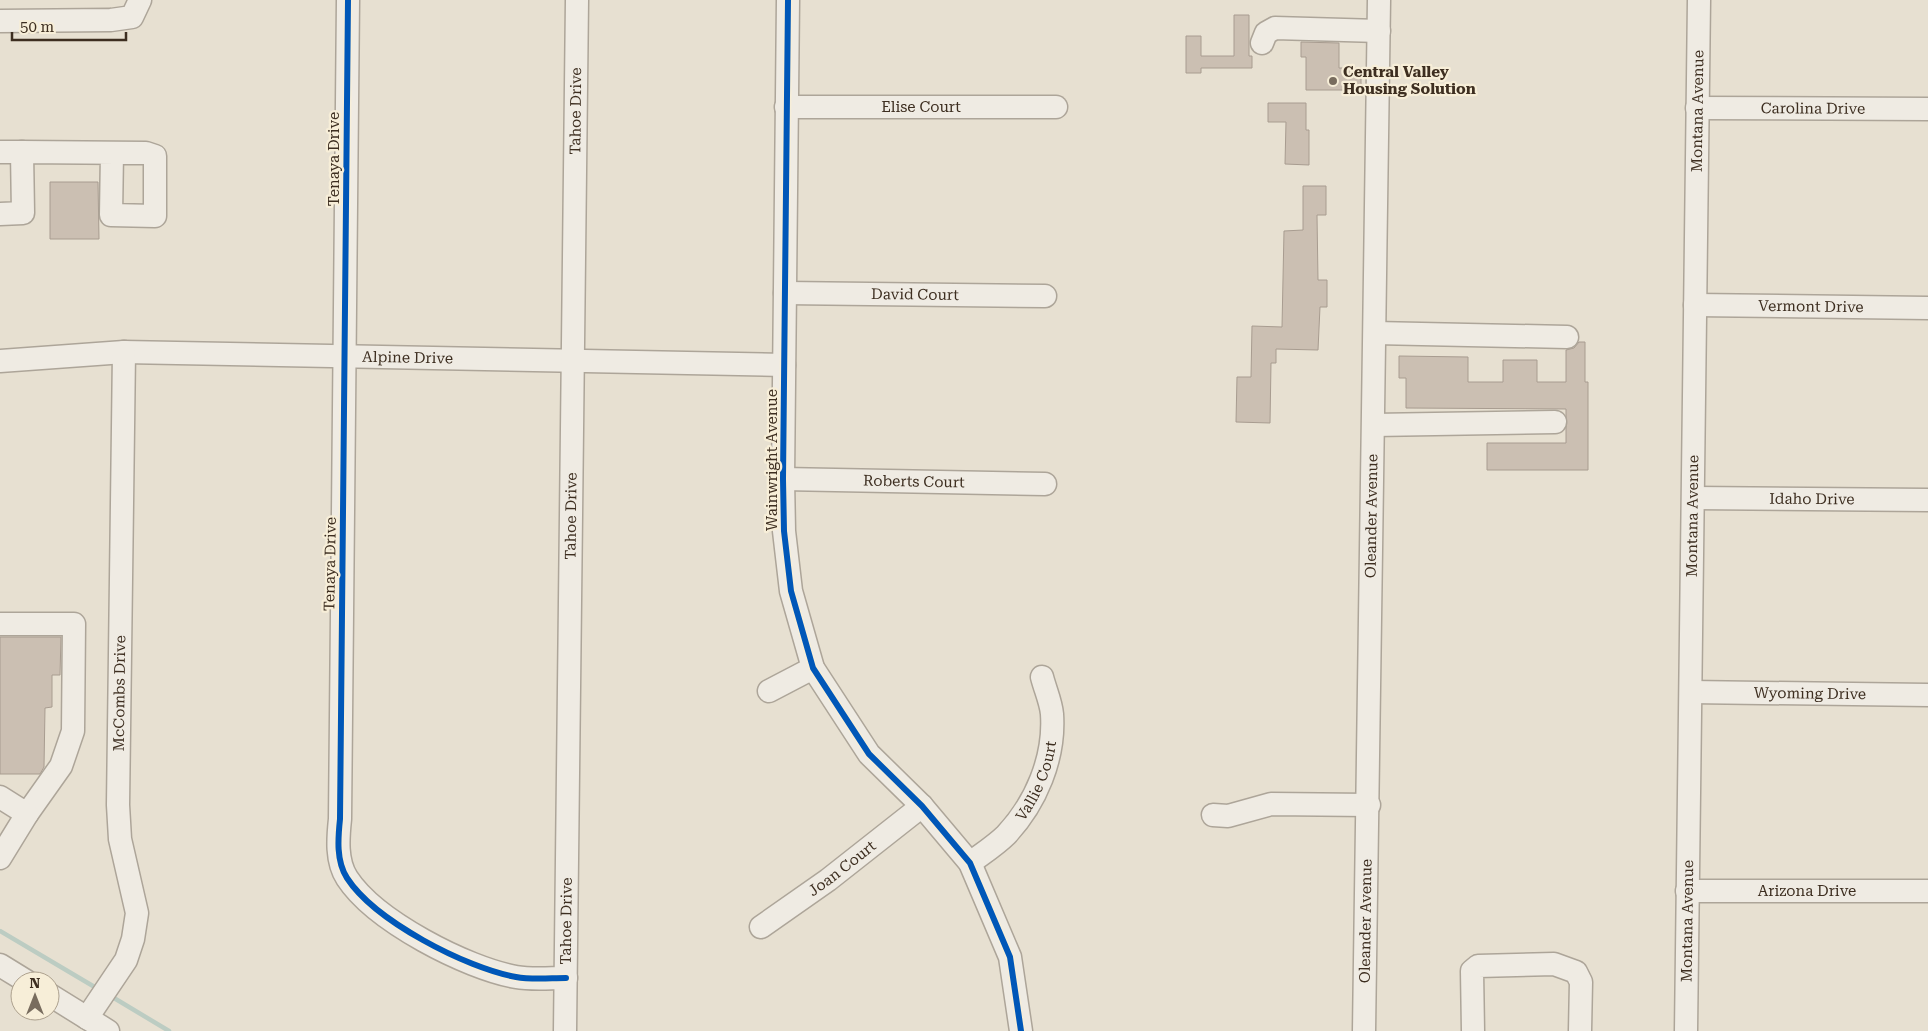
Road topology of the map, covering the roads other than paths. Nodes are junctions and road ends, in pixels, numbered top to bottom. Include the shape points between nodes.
1 (140, 0) edge
2 (348, 0) edge
3 (577, 0) edge
4 (788, 0) edge
5 (1379, 0) edge
6 (1698, 0) edge
7 (0, 21) edge
8 (1379, 31) junction
9 (1262, 43) dead end
10 (786, 107) junction
11 (1056, 108) dead end
12 (1698, 108) junction
13 (1928, 109) edge
14 (0, 152) edge
15 (22, 152) junction
16 (112, 153) dead end
17 (0, 214) edge
18 (785, 293) junction
19 (1046, 296) dead end
20 (1696, 306) junction
21 (1928, 308) edge
22 (1375, 333) junction
23 (1567, 337) dead end
24 (124, 352) junction
25 (345, 356) junction
26 (574, 360) junction
27 (0, 361) edge
28 (784, 366) junction
29 (1555, 422) dead end
30 (1374, 426) junction
31 (784, 479) junction
32 (1045, 484) dead end
33 (1694, 498) junction
34 (1928, 500) edge
35 (0, 624) edge
36 (813, 668) junction
37 (1042, 677) dead end
38 (769, 691) dead end
39 (1691, 692) junction
40 (1928, 695) edge
41 (0, 797) edge
42 (1368, 805) junction
43 (922, 806) junction
44 (27, 814) junction
45 (1213, 815) dead end
46 (0, 858) edge
47 (970, 863) junction
48 (1928, 890) edge
49 (1687, 891) junction
50 (761, 927) dead end
51 (566, 978) junction
52 (60, 997) edge
53 (97, 1003) junction
54 (108, 1031) edge
55 (565, 1031) edge
56 (1021, 1031) edge
57 (1364, 1031) edge
58 (1473, 1031) edge
59 (1580, 1031) edge
60 (1686, 1031) edge

1 - 7 street via 132,17
2 - 25 street, Tenaya Drive
3 - 26 street, Tahoe Drive
4 - 10 street, Wainwright Avenue
5 - 8 street, Oleander Avenue
6 - 12 street, Montana Avenue
8 - 9 street via 1275,28 1266,33
8 - 22 street, Oleander Avenue
10 - 11 street, Elise Court
10 - 18 street, Wainwright Avenue
12 - 13 street, Carolina Drive
12 - 20 street, Montana Avenue
14 - 15 street
15 - 16 street
15 - 17 street via 23,213
18 - 19 street, David Court
18 - 28 street, Wainwright Avenue
20 - 21 street, Vermont Drive
20 - 33 street, Montana Avenue
22 - 23 street
22 - 30 street, Oleander Avenue
24 - 25 street, Alpine Drive
24 - 27 street, Alpine Drive
24 - 53 street, McCombs Drive via 118,806 120,838 137,913 126,960
25 - 26 street, Alpine Drive
25 - 51 street, Tenaya Drive via 337,845 346,877 367,902 405,930 453,956 517,977
26 - 28 street, Alpine Drive
26 - 51 street, Tahoe Drive
28 - 31 street, Wainwright Avenue
29 - 30 street
30 - 42 street, Oleander Avenue
31 - 32 street, Roberts Court
31 - 36 street, Wainwright Avenue via 784,531 791,591
33 - 34 street, Idaho Drive
33 - 39 street, Montana Avenue
35 - 44 street via 74,624 73,731 61,766
36 - 38 street
36 - 43 street, Wainwright Avenue via 869,754
37 - 47 street, Vallie Court via 1052,714 1050,745 1036,791 1006,836
39 - 40 street, Wyoming Drive
39 - 49 street, Montana Avenue
41 - 44 street
42 - 45 street via 1272,804 1228,816
42 - 57 street, Oleander Avenue
43 - 47 street, Wainwright Avenue
43 - 50 street, Joan Court via 828,880
44 - 46 street
47 - 56 street, Wainwright Avenue via 1010,957
48 - 49 street, Arizona Drive
49 - 60 street, Montana Avenue
51 - 55 street, Tahoe Drive
52 - 53 street
53 - 54 street
58 - 59 street via 1472,971 1478,966 1554,964 1576,972 1581,982

